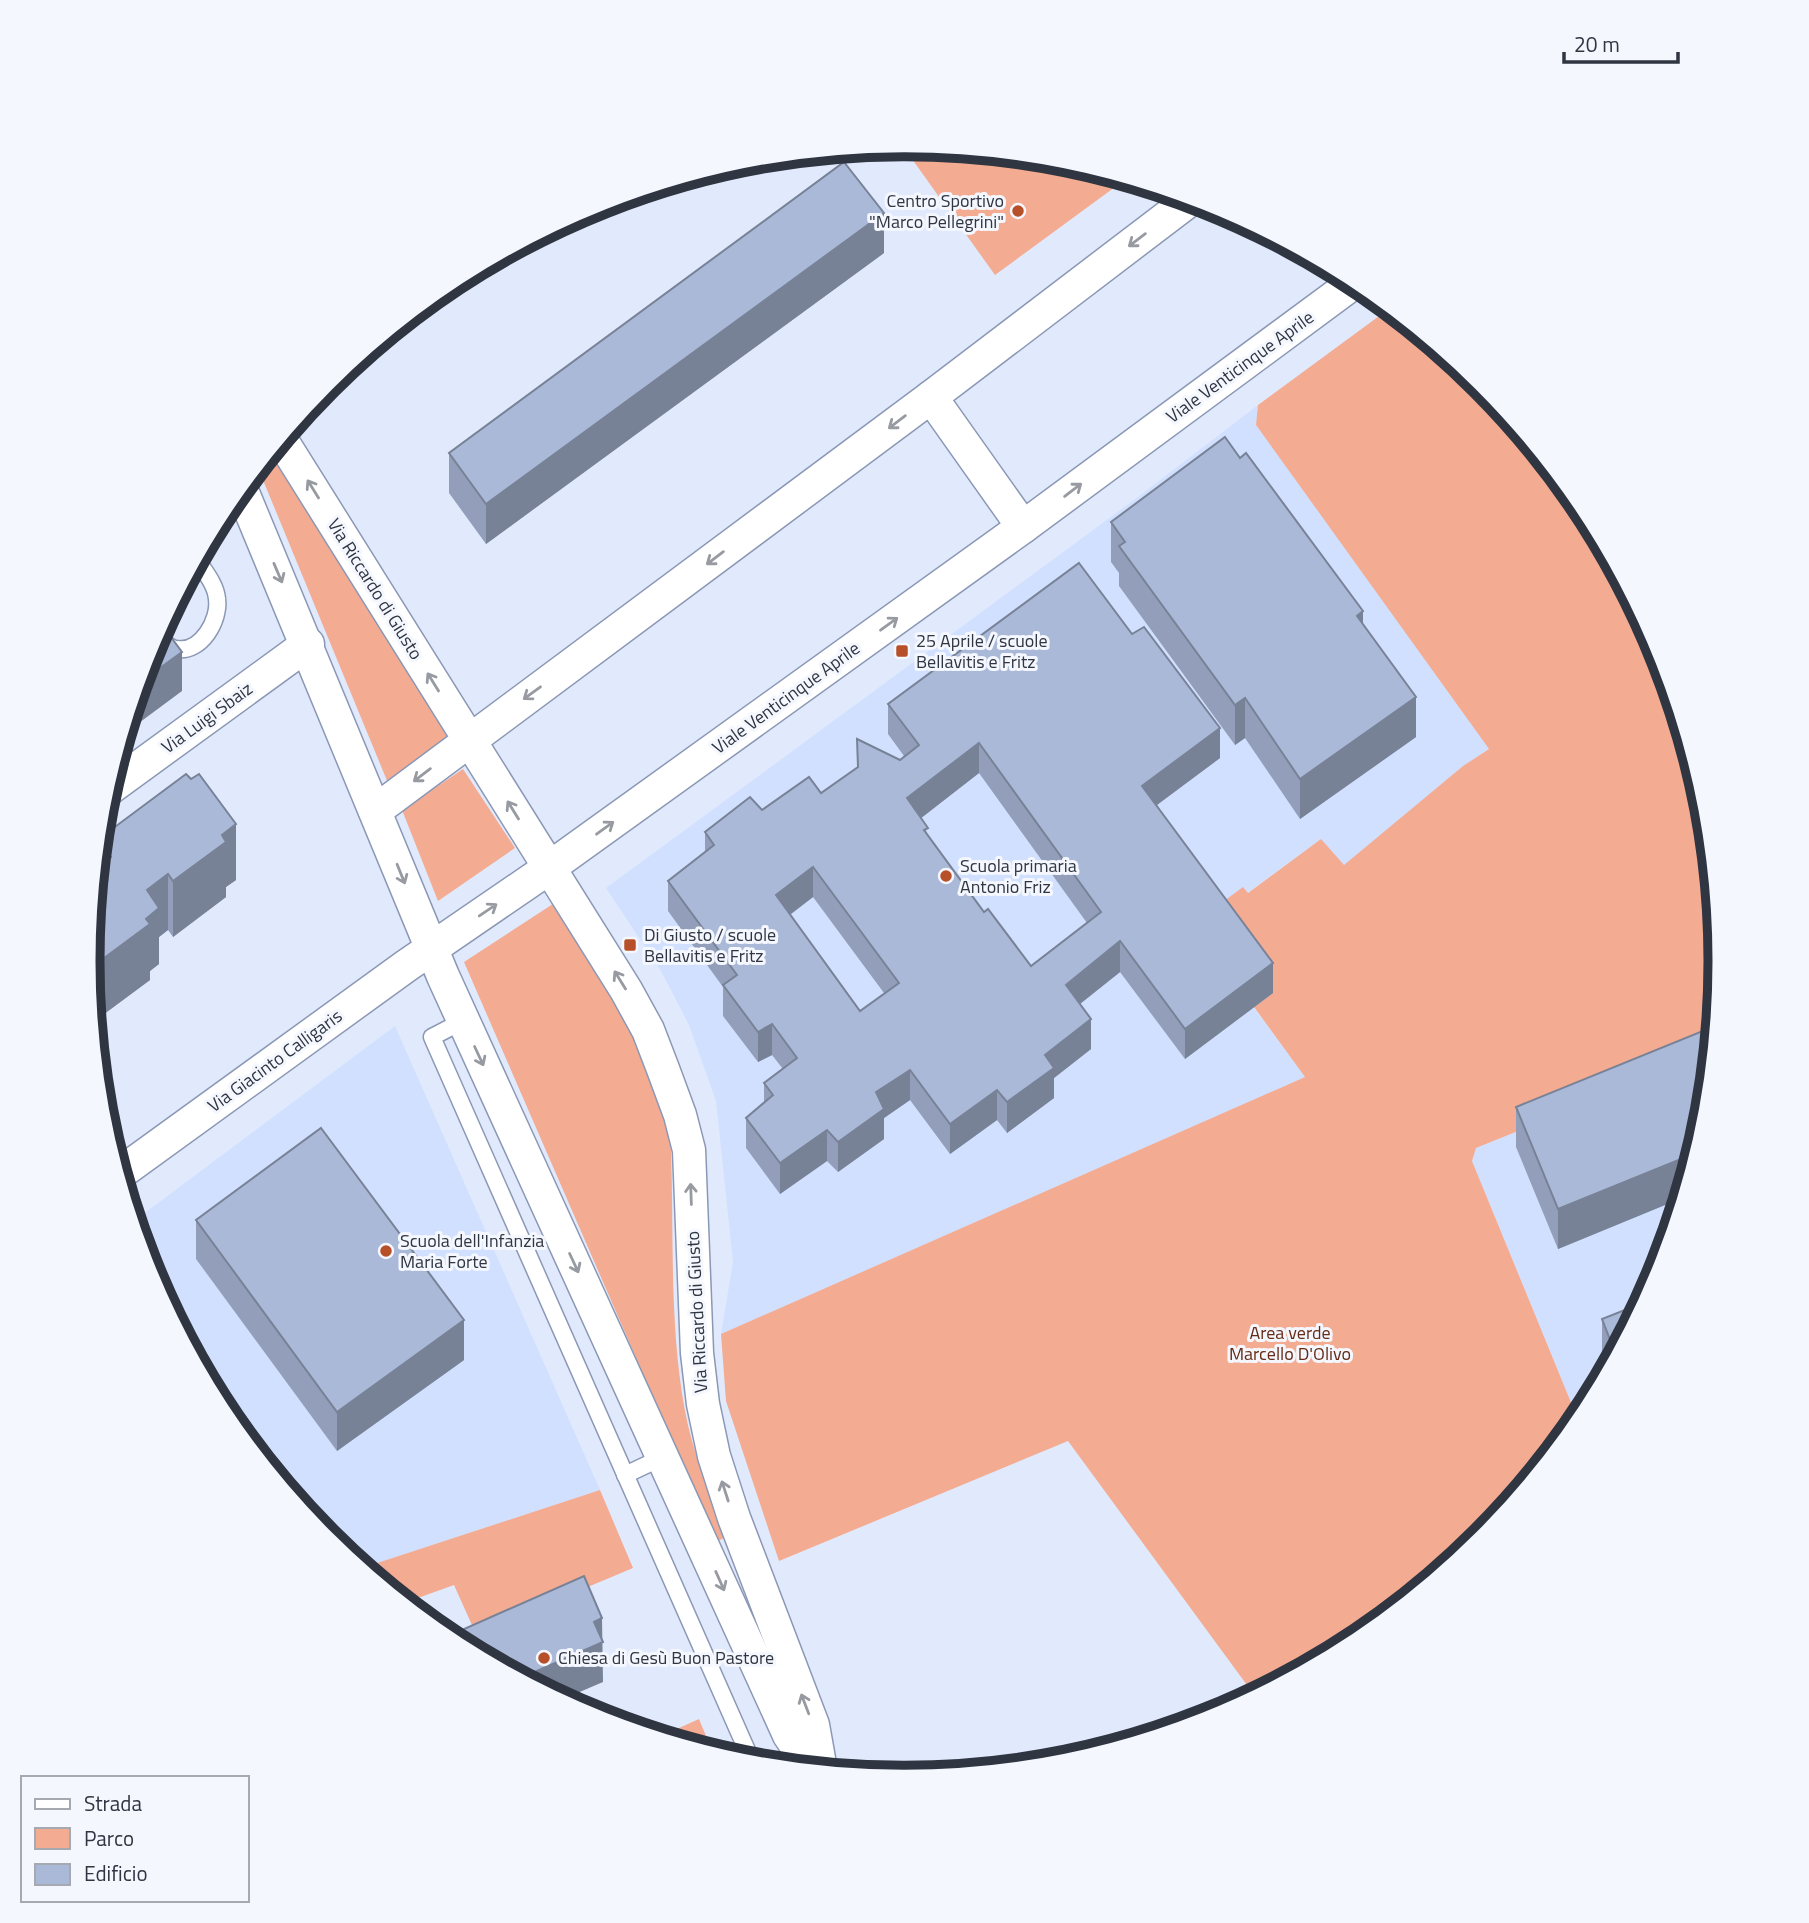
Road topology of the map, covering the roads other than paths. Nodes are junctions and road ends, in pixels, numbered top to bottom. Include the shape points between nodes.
1 (1182, 206) edge
2 (1346, 288) edge
3 (931, 397) junction
4 (286, 447) edge
5 (246, 499) edge
6 (1023, 527) junction
7 (203, 569) edge
8 (166, 644) edge
9 (308, 644) junction
10 (469, 740) junction
11 (121, 780) edge
12 (375, 811) junction
13 (550, 868) junction
14 (431, 949) junction
15 (463, 1021) junction
16 (127, 1169) edge
17 (663, 1457) junction
18 (625, 1475) junction
19 (748, 1751) edge
20 (806, 1760) edge
21 (819, 1761) edge

1 -> 3 street
6 -> 2 street, Viale Venticinque Aprile
3 - 6 street
3 -> 10 street
10 -> 4 street, Via Riccardo di Giusto
5 -> 9 street
13 -> 6 street, Viale Venticinque Aprile
7 - 8 lane via 218,600 211,628 187,649
9 - 11 street, Via Luigi Sbaiz
9 - 12 street
10 -> 12 street
13 -> 10 street, Via Riccardo di Giusto
12 -> 14 street
14 -> 13 street
21 -> 13 street, Via Riccardo di Giusto via 813,1725 734,1518 705,1417 695,1315 689,1150 680,1115 648,1030
14 - 15 street
14 - 16 street, Via Giacinto Calligaris
15 -> 17 street
15 - 18 lane via 432,1037
17 - 18 lane
17 -> 20 street via 789,1735
18 - 19 lane

